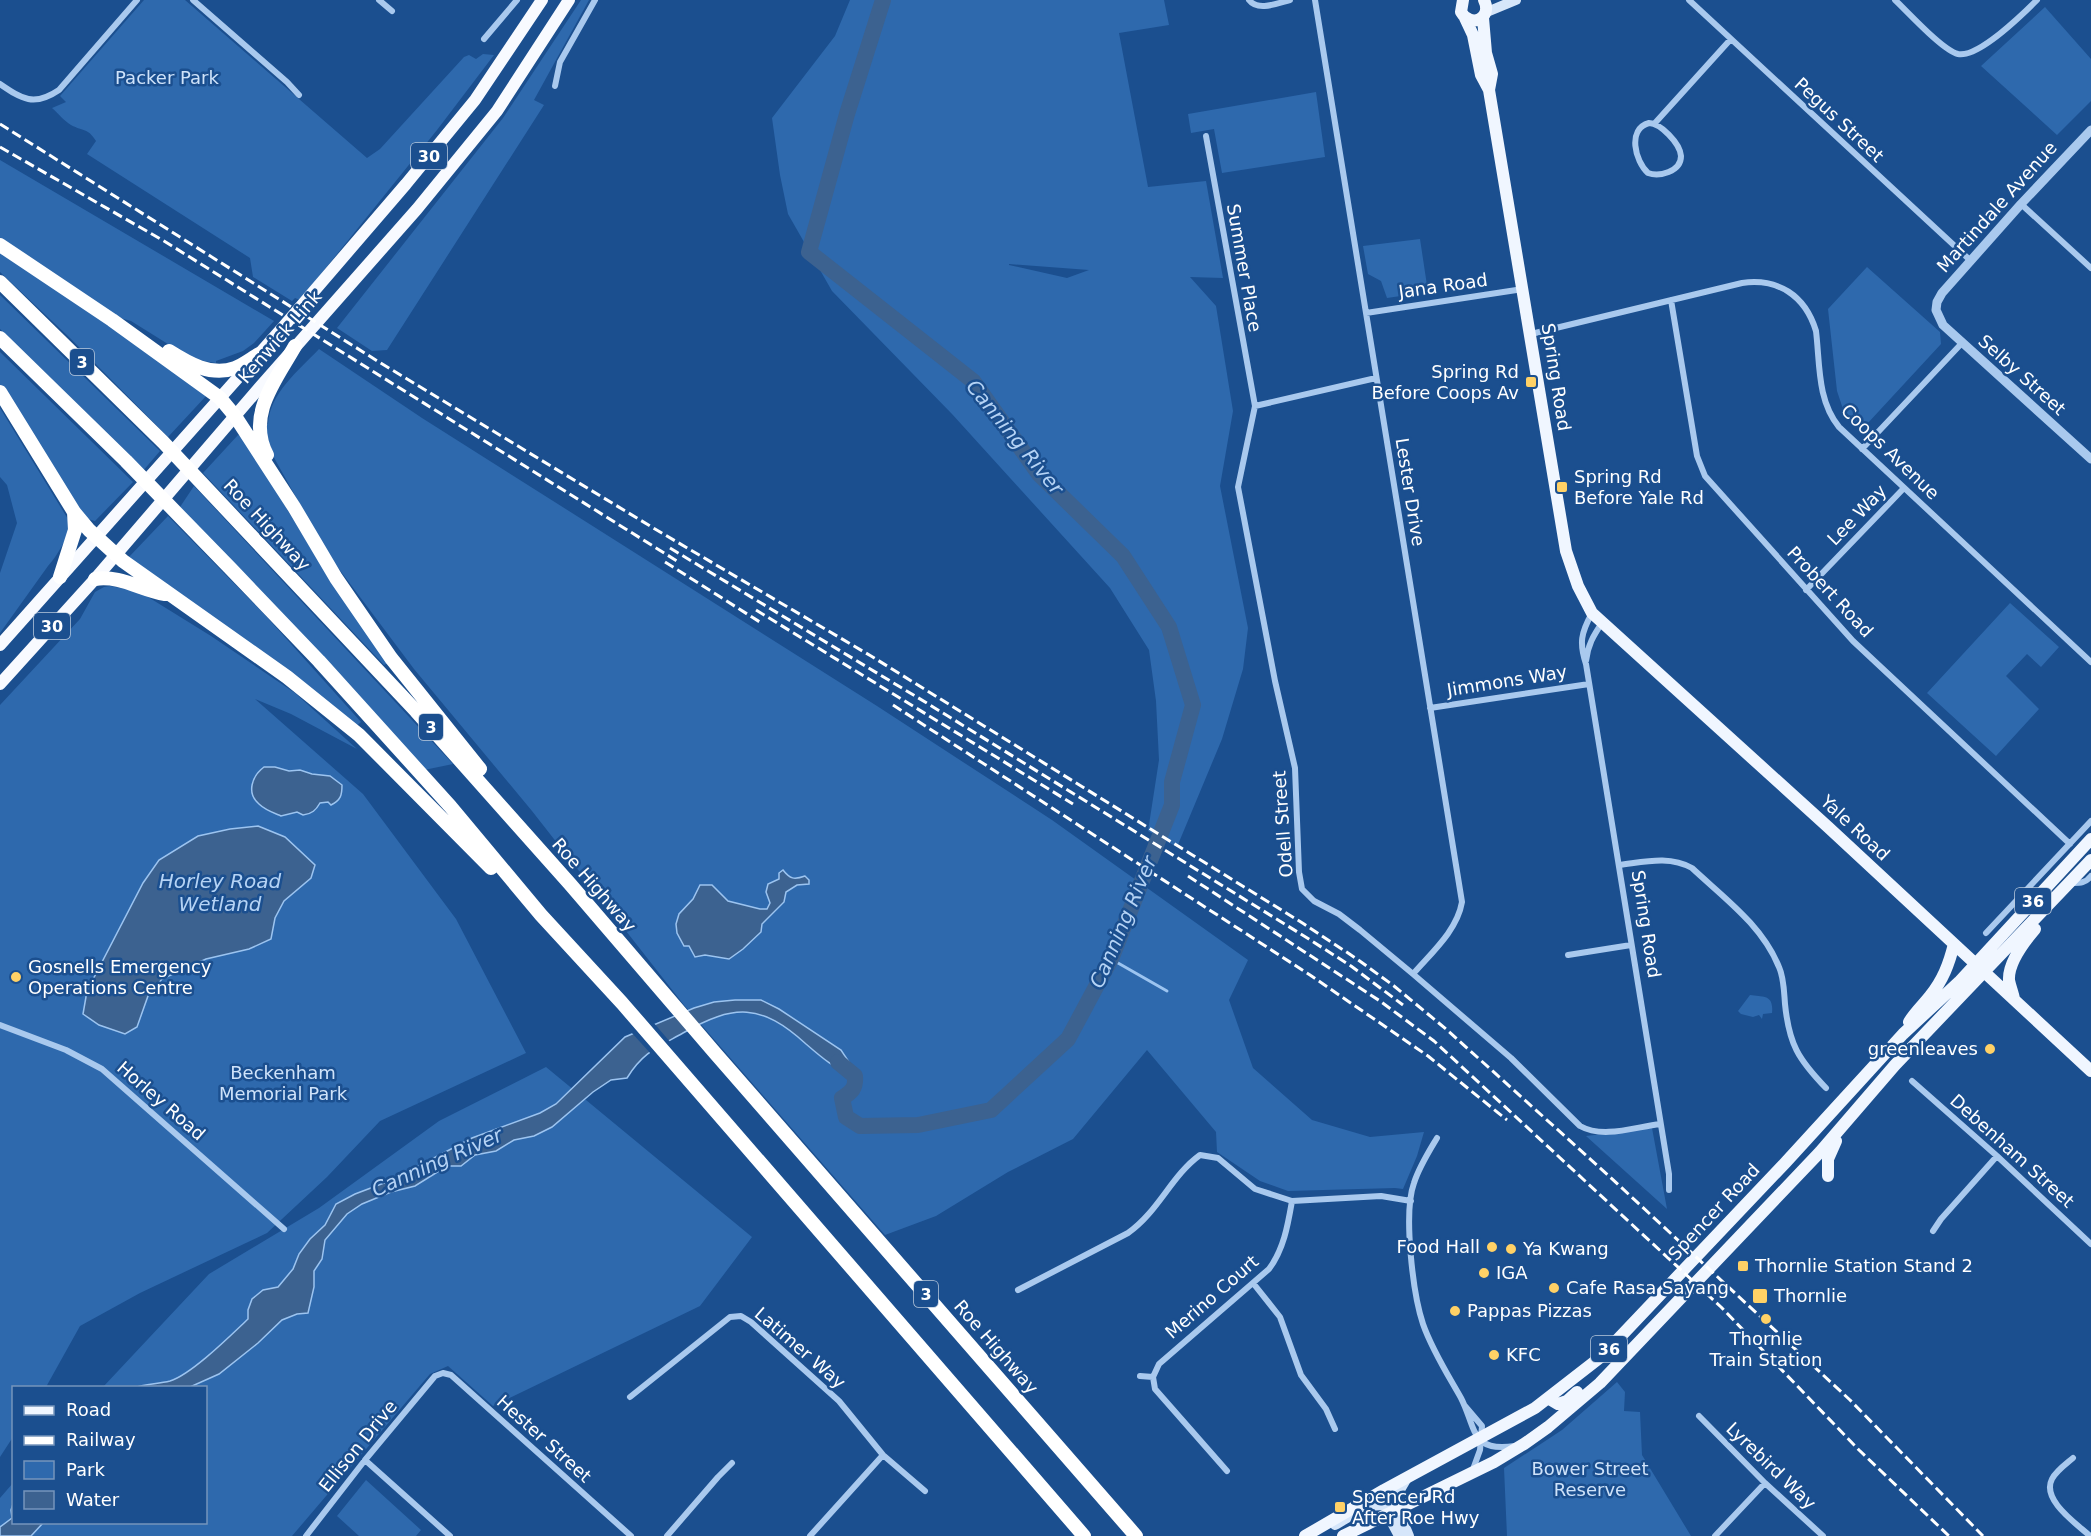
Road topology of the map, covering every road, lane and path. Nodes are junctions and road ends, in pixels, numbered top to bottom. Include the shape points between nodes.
1 (137, 0) edge
2 (193, 0) edge
3 (379, 0) edge
4 (517, 0) edge
5 (542, 0) edge
6 (569, 0) edge
7 (595, 0) edge
8 (1250, 0) edge
9 (1290, 0) edge
10 (1315, 0) edge
11 (1516, 0) edge
12 (1689, 0) edge
13 (1894, 0) edge
14 (2037, 0) edge
15 (1461, 1) edge
16 (1485, 10) edge
17 (392, 11) dead end
18 (1465, 18) junction
19 (484, 39) dead end
20 (1730, 40) junction
21 (0, 84) edge
22 (555, 86) dead end
23 (1489, 90) junction
24 (299, 95) dead end
25 (1655, 123) junction
26 (2091, 130) edge
27 (1206, 136) dead end
28 (2021, 204) junction
29 (0, 245) edge
30 (1971, 261) junction
31 (2091, 268) edge
32 (0, 282) edge
33 (1524, 289) junction
34 (1671, 300) junction
35 (1936, 312) joint
36 (1366, 313) junction
37 (112, 320) junction
38 (1531, 334) junction
39 (0, 338) edge
40 (298, 343) junction
41 (1962, 343) junction
42 (259, 354) junction
43 (1376, 378) junction
44 (0, 392) edge
45 (220, 398) junction
46 (1255, 406) junction
47 (235, 416) junction
48 (1862, 449) junction
49 (2091, 459) edge
50 (1904, 488) junction
51 (294, 507) junction
52 (74, 512) junction
53 (96, 537) junction
54 (115, 554) junction
55 (60, 577) junction
56 (95, 579) junction
57 (1806, 590) junction
58 (170, 595) junction
59 (1592, 613) junction
60 (1602, 623) junction
61 (0, 645) edge
62 (2091, 662) edge
63 (1586, 664) junction
64 (0, 684) edge
65 (1589, 684) junction
66 (1430, 708) junction
67 (2091, 821) edge
68 (2091, 839) edge
69 (2070, 844) junction
70 (2091, 860) edge
71 (1619, 865) junction
72 (2091, 876) edge
73 (2069, 883) junction
74 (570, 884) junction
75 (2054, 900) junction
76 (541, 915) junction
77 (1986, 933) dead end
78 (1954, 944) junction
79 (1631, 945) junction
80 (1568, 955) dead end
81 (1976, 963) junction
82 (1985, 972) junction
83 (1413, 974) junction
84 (2014, 999) junction
85 (0, 1025) edge
86 (1903, 1034) junction
87 (2091, 1071) edge
88 (1912, 1081) dead end
89 (1880, 1083) junction
90 (1826, 1088) dead end
91 (1660, 1124) junction
92 (1437, 1138) dead end
93 (1997, 1156) junction
94 (1828, 1176) dead end
95 (1669, 1190) dead end
96 (1292, 1201) junction
97 (1410, 1201) junction
98 (284, 1229) dead end
99 (1933, 1231) dead end
100 (2091, 1244) edge
101 (1253, 1283) junction
102 (1018, 1290) dead end
103 (1630, 1352) junction
104 (435, 1376) joint
105 (1140, 1376) dead end
106 (1153, 1377) junction
107 (630, 1398) dead end
108 (1548, 1398) junction
109 (1463, 1403) junction
110 (1699, 1416) dead end
111 (1335, 1429) dead end
112 (1480, 1439) junction
113 (1524, 1444) junction
114 (883, 1455) junction
115 (2073, 1458) dead end
116 (365, 1460) junction
117 (732, 1463) dead end
118 (1227, 1471) dead end
119 (1472, 1472) junction
120 (1407, 1478) junction
121 (1764, 1483) junction
122 (925, 1491) dead end
123 (1393, 1512) junction
124 (306, 1536) edge
125 (450, 1536) edge
126 (631, 1536) edge
127 (667, 1536) edge
128 (810, 1536) edge
129 (1084, 1536) edge
130 (1136, 1536) edge
131 (1305, 1536) edge
132 (1315, 1536) edge
133 (1343, 1536) edge
134 (1399, 1536) edge
135 (1409, 1536) edge
136 (1715, 1536) edge
137 (1823, 1536) edge
138 (2090, 1536) edge

1 - 21 street via 50,96 20,97
2 - 24 street
3 - 17 street
4 - 19 street
5 - 42 highway, Kenwick Link / 30 via 475,100
6 - 40 highway, Kenwick Link / 30 via 497,111 417,209
7 - 22 street via 560,63
8 - 9 street via 1260,6
10 - 36 street, Lester Drive
11 - 16 main road
12 - 20 street, Pegus Street
13 - 14 street via 1946,47 1963,54 1980,48
15 - 18 main road, Spring Road
16 - 18 main road via 1472,21
16 - 23 main road, Spring Road via 1486,53 1492,74
18 - 23 main road, Spring Road
20 - 25 street
20 - 30 street, Pegus Street
23 - 33 main road, Spring Road
25 - 25 street via 1676,145 1681,157 1673,170 1656,175 1647,173 1640,163 1635,139 1641,126
26 - 28 street, Martindale Avenue
27 - 46 street, Summer Place
28 - 30 street, Martindale Avenue
28 - 31 street
29 - 37 highway
30 - 35 street, Martindale Avenue via 1942,294
32 - 74 highway, Roe Highway / 3 via 254,537
33 - 36 street, Jana Road
33 - 38 main road, Spring Road
34 - 38 street, Coops Avenue
34 - 48 street, Coops Avenue via 1758,281 1780,286 1794,296 1816,331 1827,411
34 - 57 street, Probert Road via 1701,469
35 - 41 street, Selby Street via 1941,323
36 - 43 street, Lester Drive
37 - 42 highway via 132,327 203,369 235,368
37 - 45 highway
38 - 59 main road, Spring Road via 1566,551
39 - 76 highway, 3 via 133,468 319,661 450,806
40 - 47 highway, Kenwick Link / 30
40 - 51 highway via 266,397 259,421 263,446
41 - 48 street
41 - 49 street, Selby Street
42 - 45 highway, Kenwick Link / 30
43 - 46 street
43 - 66 street, Lester Drive
44 - 52 highway
45 - 47 highway
45 - 53 highway, Kenwick Link / 30
46 - 83 street, Odell Street via 1238,487 1295,768 1302,889
47 - 51 highway
47 - 54 highway, Kenwick Link / 30
48 - 50 street, Coops Avenue
50 - 57 street, Lee Way
50 - 62 street, Coops Avenue
51 - 74 highway via 336,578 391,658
52 - 53 highway
52 - 55 highway via 75,530
53 - 54 highway
53 - 55 highway, Kenwick Link / 30
54 - 56 highway, Kenwick Link / 30
54 - 58 highway
55 - 61 highway, Kenwick Link / 30
56 - 58 highway via 114,577
56 - 64 highway, Kenwick Link / 30
57 - 69 street, Probert Road via 1853,641
58 - 76 highway via 287,677 359,735
59 - 60 main road, Yale Road
59 - 63 street, Spring Road via 1582,633 1581,650
60 - 63 street, Spring Road via 1587,648
60 - 78 main road, Yale Road
63 - 65 street, Spring Road
65 - 66 street, Jimmons Way
65 - 71 street, Spring Road
66 - 83 street, Lester Drive via 1462,902 1453,927
67 - 69 street
68 - 81 main road, Spencer Road / 36
69 - 77 street
70 - 73 main road, Spencer Road / 36
71 - 79 street, Spring Road
71 - 90 street via 1681,862 1752,924 1781,970 1793,1047
72 - 73 street via 2082,883
73 - 75 main road, Spencer Road / 36
74 - 130 highway, Roe Highway / 3
75 - 82 main road, Spencer Road / 36
75 - 84 main road via 2026,939 2011,969 2009,980
76 - 129 highway, 3 via 622,1003
78 - 81 main road, Yale Road
78 - 86 main road via 1941,982 1915,1012
79 - 80 street
79 - 91 street, Spring Road
81 - 82 main road, Yale Road
81 - 86 main road, Spencer Road / 36
82 - 84 main road, Yale Road
82 - 89 main road, Spencer Road / 36
83 - 91 street, Odell Street via 1511,1058 1580,1126 1590,1132 1601,1132
84 - 87 main road, Yale Road
85 - 98 street, Horley Road via 66,1050 102,1069
86 - 108 main road, Spencer Road / 36 via 1602,1356
88 - 93 street, Debenham Street
89 - 94 main road via 1874,1096 1832,1146 1826,1167
89 - 103 main road, Spencer Road / 36 via 1820,1152
91 - 95 street, Spring Road
92 - 97 street via 1425,1157
93 - 99 street
93 - 100 street, Debenham Street
96 - 97 street via 1381,1196
96 - 101 street, Merino Court via 1279,1254
96 - 102 street via 1255,1189 1218,1158 1200,1155 1188,1164 1141,1224
97 - 109 street via 1411,1257 1418,1306 1431,1342
101 - 106 street, Merino Court via 1159,1364
101 - 111 street via 1280,1317 1301,1375 1326,1409
103 - 108 main road via 1612,1361 1567,1401 1558,1404
103 - 113 main road, Spencer Road / 36 via 1570,1409
104 - 116 street, Ellison Drive
104 - 126 street, Hester Street via 443,1372 451,1376
105 - 106 street
106 - 118 street via 1155,1389
107 - 114 street, Latimer Way via 730,1317 741,1316 839,1401
108 - 112 main road, Spencer Road / 36
109 - 112 street
109 - 112 street via 1482,1425
110 - 121 street, Lyrebird Way
112 - 113 street via 1493,1447
112 - 119 street
112 - 120 main road, Spencer Road / 36
113 - 119 main road, Spencer Road / 36
114 - 122 street, Latimer Way
114 - 128 street
115 - 138 street via 2052,1480 2050,1491 2054,1502
116 - 124 street, Ellison Drive
116 - 125 street
117 - 127 street
119 - 123 main road, Spencer Road / 36
120 - 123 main road
120 - 131 main road, Spencer Road / 36
121 - 136 street
121 - 137 street, Lyrebird Way
123 - 132 main road via 1385,1505 1375,1504
123 - 133 main road, Spencer Road / 36
123 - 134 main road via 1391,1521
123 - 135 main road via 1401,1517

